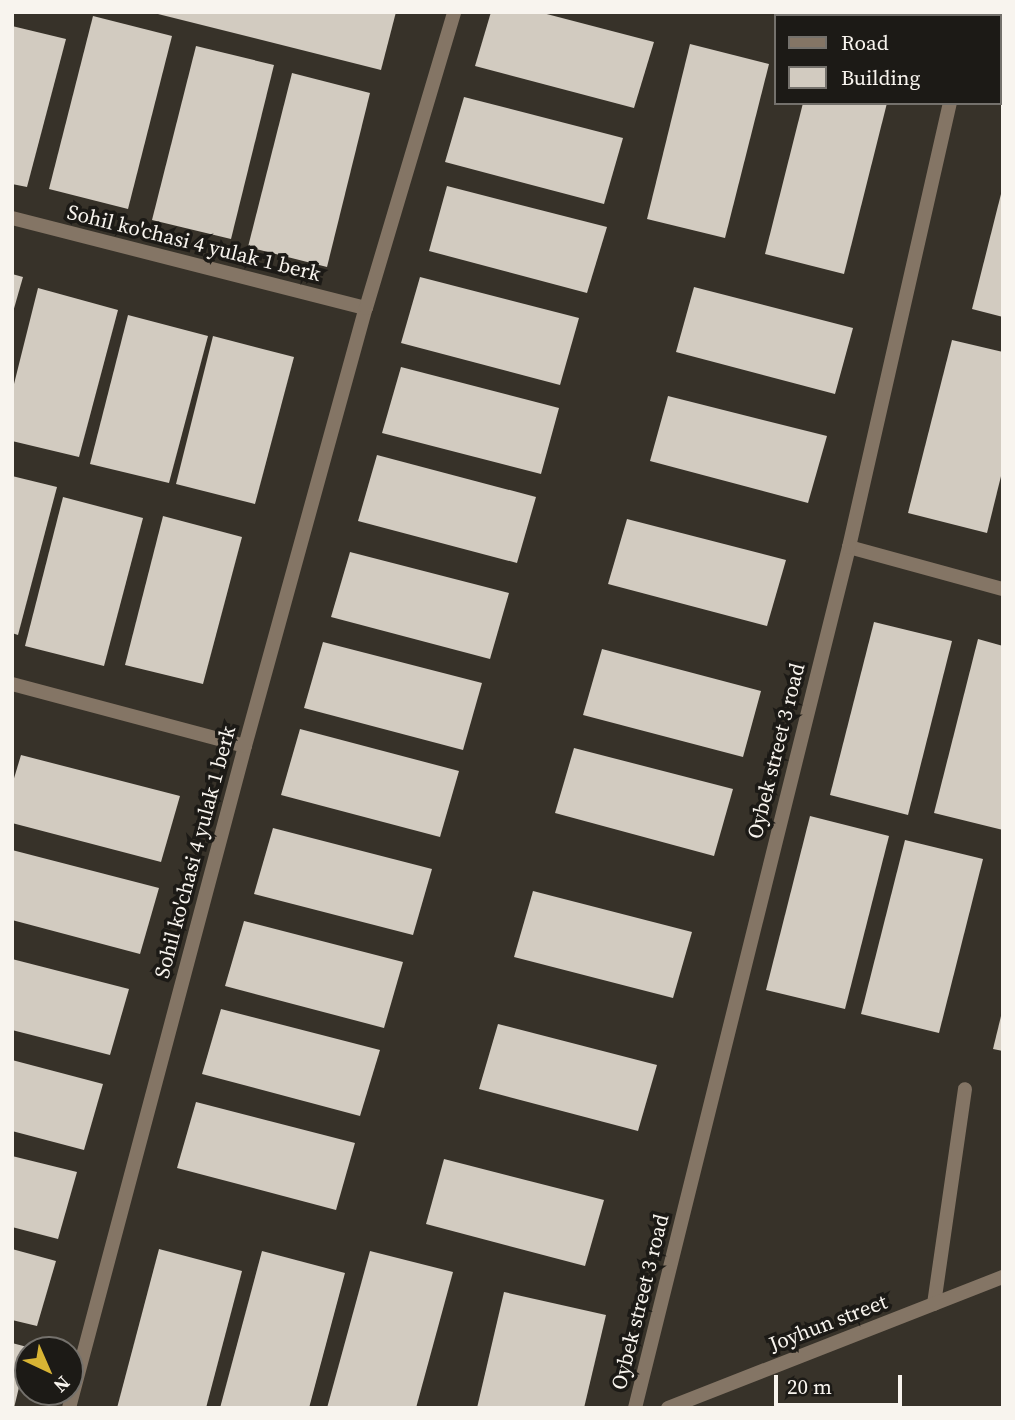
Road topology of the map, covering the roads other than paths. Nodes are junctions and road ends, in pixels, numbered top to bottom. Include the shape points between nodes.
1 (454, 12) edge
2 (950, 105) edge
3 (12, 218) edge
4 (366, 308) junction
5 (849, 547) junction
6 (1003, 589) edge
7 (12, 684) edge
8 (244, 746) junction
9 (965, 1089) dead end
10 (1003, 1277) edge
11 (934, 1304) junction
12 (69, 1408) edge
13 (635, 1408) edge
14 (668, 1408) edge

1 - 4 street, Sohil ko'chasi 4 yulak 1 berk
2 - 5 street, Oybek street 3 road
3 - 4 street, Sohil ko'chasi 4 yulak 1 berk
4 - 8 street, Sohil ko'chasi 4 yulak 1 berk
5 - 6 street
5 - 13 street, Oybek street 3 road
7 - 8 street
8 - 12 street, Sohil ko'chasi 4 yulak 1 berk
9 - 11 street
10 - 11 street, Joyhun street
11 - 14 street, Joyhun street

